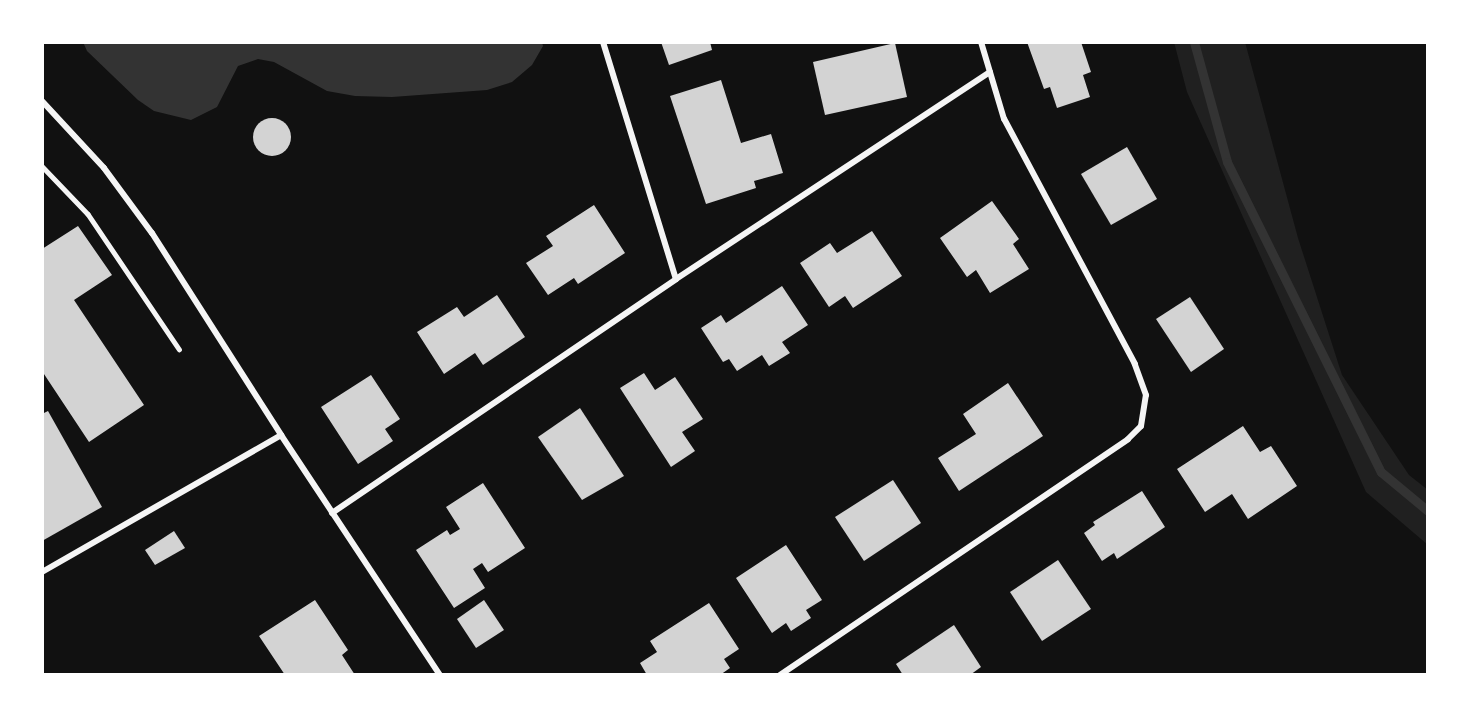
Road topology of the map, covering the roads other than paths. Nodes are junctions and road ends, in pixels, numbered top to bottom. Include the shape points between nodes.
1 (603, 42) edge
2 (981, 42) edge
3 (990, 72) junction
4 (42, 101) edge
5 (42, 166) edge
6 (676, 279) junction
7 (179, 349) dead end
8 (281, 435) junction
9 (332, 513) junction
10 (42, 572) edge
11 (440, 675) edge
12 (780, 675) edge

1 - 6 street
2 - 3 street
3 - 6 street
3 - 12 street via 1008,129 1135,364 1146,394 1141,426 1128,439
4 - 8 street via 104,168 152,232
5 - 7 lane via 88,214
6 - 9 street
8 - 9 street
8 - 10 street
9 - 11 street

